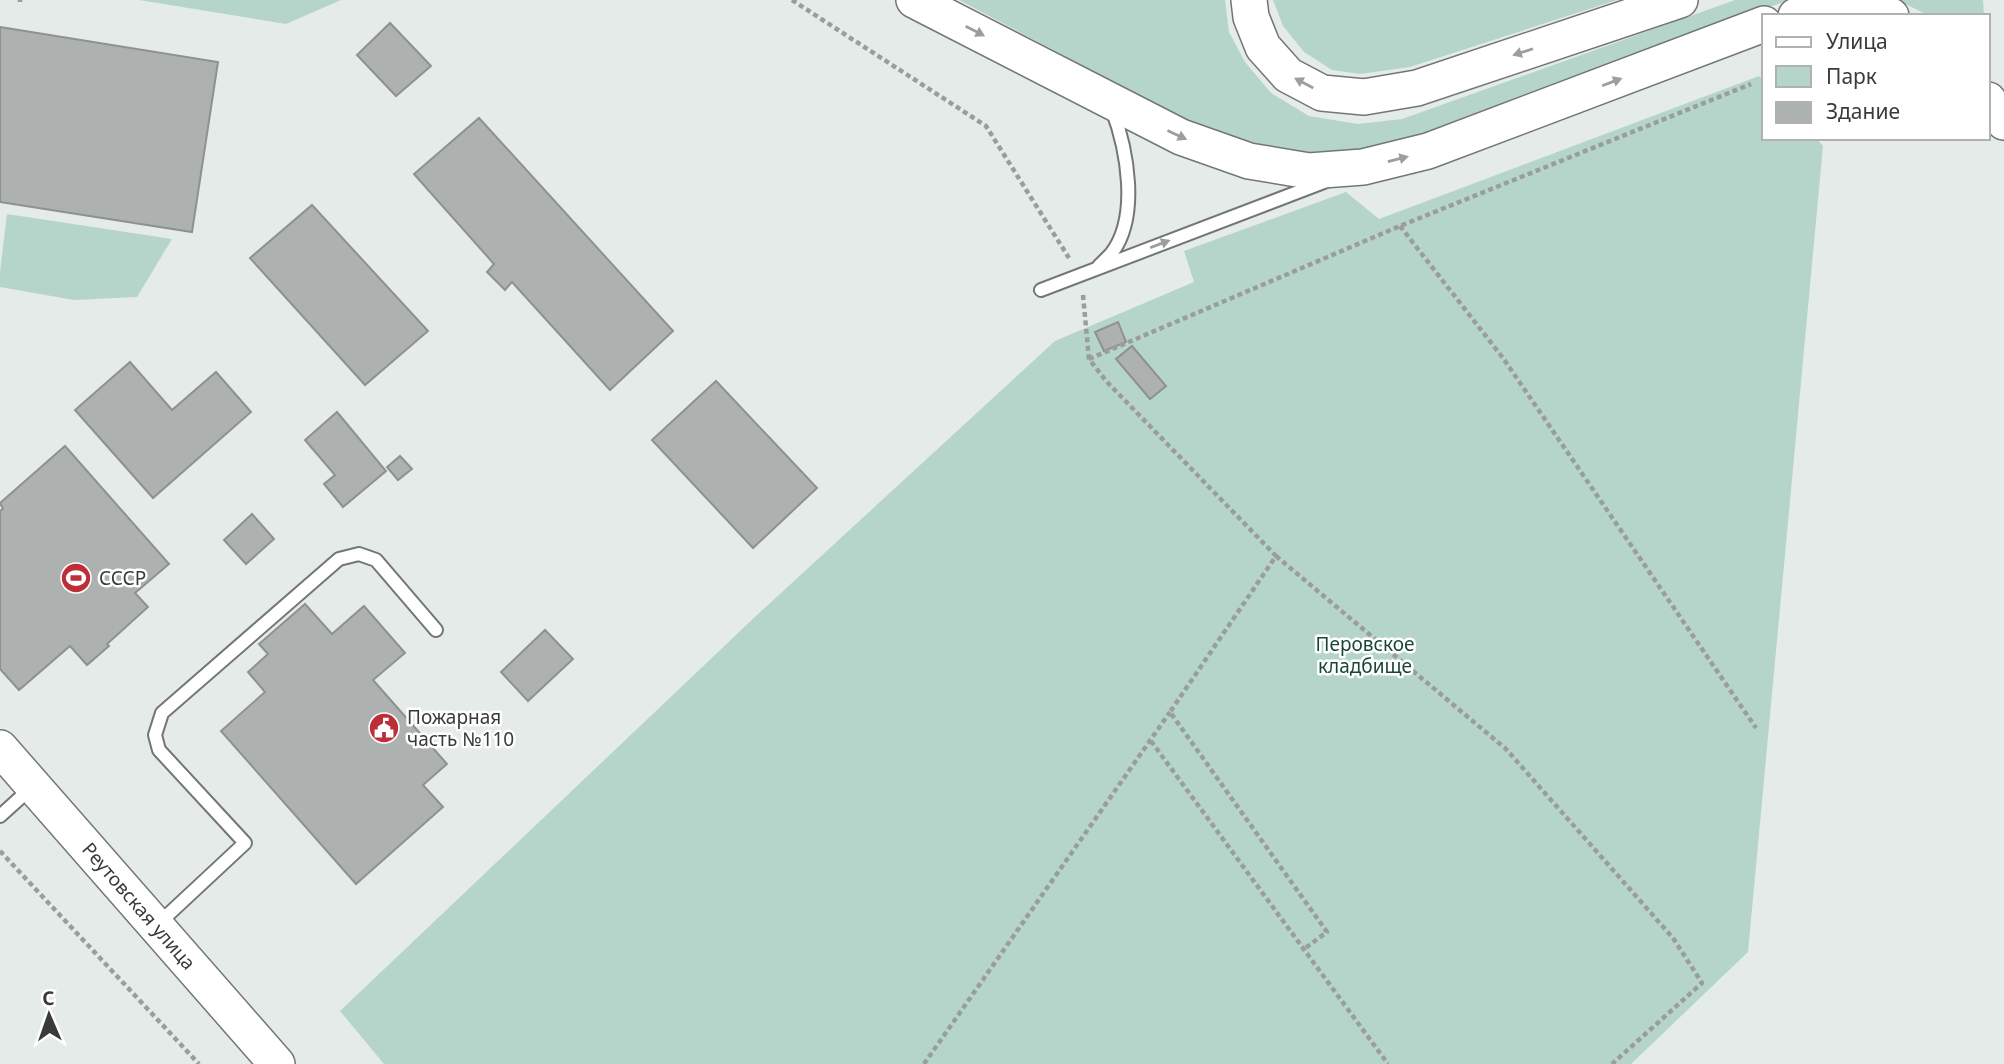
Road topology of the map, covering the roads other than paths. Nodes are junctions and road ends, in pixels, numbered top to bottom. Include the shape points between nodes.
1 (914, 0) edge
2 (1249, 0) edge
3 (1680, 0) edge
4 (1802, 14) edge
5 (1886, 14) edge
6 (1762, 25) edge
7 (1109, 100) junction
8 (1990, 103) edge
9 (2004, 122) edge
10 (1363, 167) junction
11 (1096, 268) junction
12 (1041, 290) dead end
13 (436, 629) dead end
14 (0, 748) edge
15 (33, 786) junction
16 (0, 816) edge
17 (156, 926) junction
18 (277, 1064) edge

1 -> 7 main road
3 -> 2 main road via 1417,88 1364,97 1322,93 1288,75 1263,47
4 - 5 main road via 1846,9
10 -> 6 main road via 1428,151
7 -> 10 main road via 1181,137 1249,161 1309,171
7 - 11 lane via 1121,134 1129,202 1112,253
8 - 9 main road
11 -> 10 lane
11 - 12 lane
13 - 17 lane via 376,560 359,554 339,559 162,713 155,735 159,750 245,843
14 - 15 main road, Реутовская улица
15 - 16 lane
15 - 17 main road, Реутовская улица
17 - 18 main road, Реутовская улица

